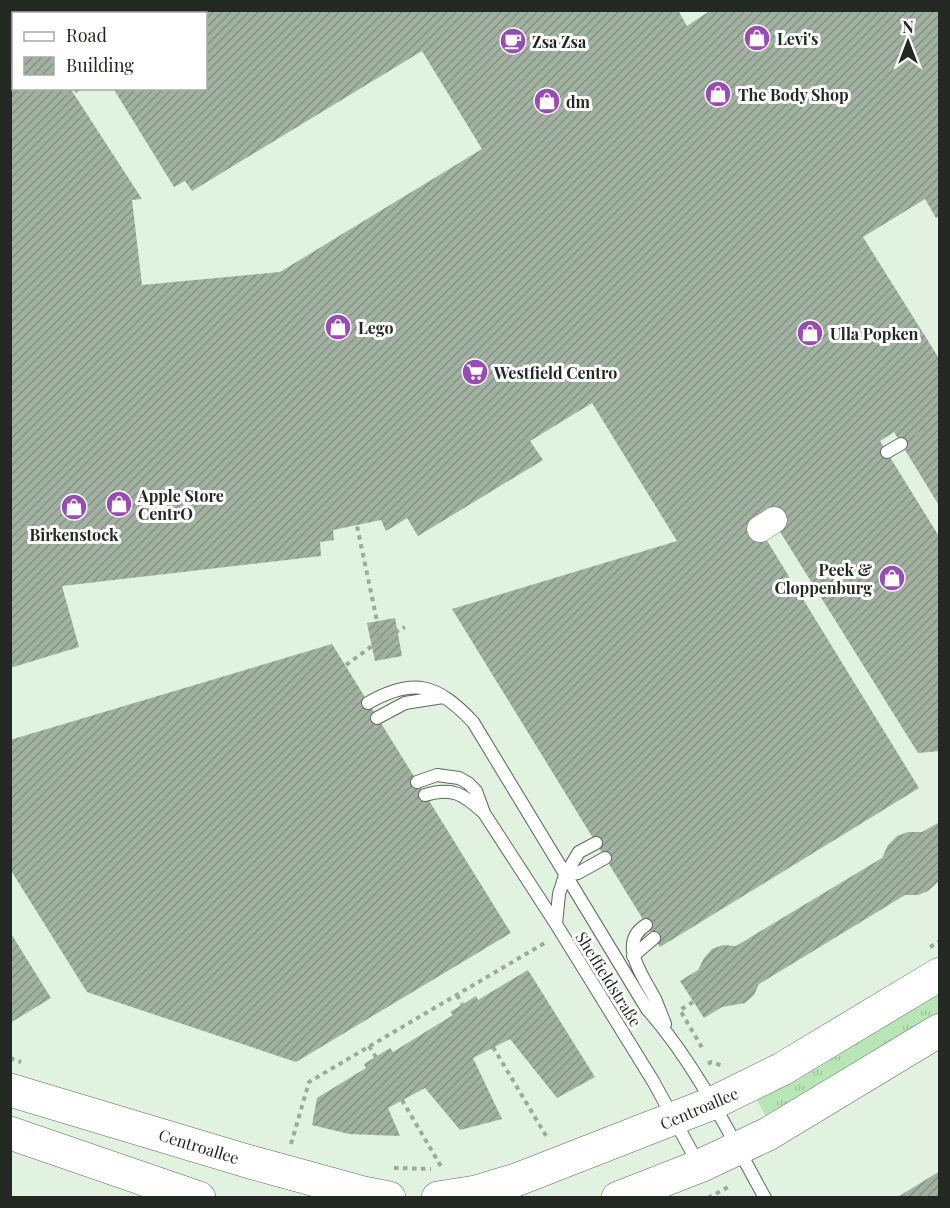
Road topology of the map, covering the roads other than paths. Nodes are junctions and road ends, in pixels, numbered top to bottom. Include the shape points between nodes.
1 (901, 444) dead end
2 (887, 452) dead end
3 (444, 697) junction
4 (368, 703) dead end
5 (377, 718) dead end
6 (417, 782) dead end
7 (425, 795) dead end
8 (484, 813) junction
9 (596, 843) dead end
10 (606, 858) dead end
11 (565, 875) junction
12 (646, 925) dead end
13 (559, 928) junction
14 (654, 938) dead end
15 (633, 956) junction
16 (939, 974) edge
17 (939, 1030) edge
18 (669, 1033) junction
19 (10, 1090) edge
20 (713, 1103) junction
21 (674, 1120) junction
22 (10, 1133) edge
23 (173, 1146) junction
24 (738, 1149) junction
25 (700, 1166) junction
26 (387, 1183) edge
27 (440, 1183) edge
28 (143, 1188) edge
29 (192, 1196) edge
30 (618, 1197) edge
31 (765, 1197) edge

1 - 2 lane
3 - 4 lane, Sheffieldstraße via 428,688 411,686 387,692
3 - 5 lane via 405,703
3 - 11 lane, Sheffieldstraße via 472,722
6 - 8 lane, Sheffieldstraße via 437,776 459,778 476,791
7 - 8 lane, Sheffieldstraße via 441,791 465,796
8 - 13 lane, Sheffieldstraße
9 - 11 lane via 579,852
10 - 11 lane via 578,873
11 - 13 lane via 559,894
11 - 18 lane, Sheffieldstraße via 647,1009
12 - 15 lane, Sheffieldstraße via 634,937
13 - 21 lane, Sheffieldstraße
14 - 15 lane
15 - 18 lane, Sheffieldstraße
16 - 20 street, Centroallee via 800,1059
17 - 24 street
18 - 20 lane, Sheffieldstraße
19 - 23 street, Centroallee
20 - 21 street, Centroallee
20 - 24 lane, Sheffieldstraße
21 - 25 lane, Sheffieldstraße
21 - 27 street, Centroallee via 476,1192
22 - 28 street
23 - 26 street, Centroallee via 222,1154 363,1193
23 - 28 street via 163,1163 152,1169
23 - 29 street via 187,1168
24 - 25 street
24 - 31 lane, Sheffieldstraße
25 - 30 street
28 - 29 street

